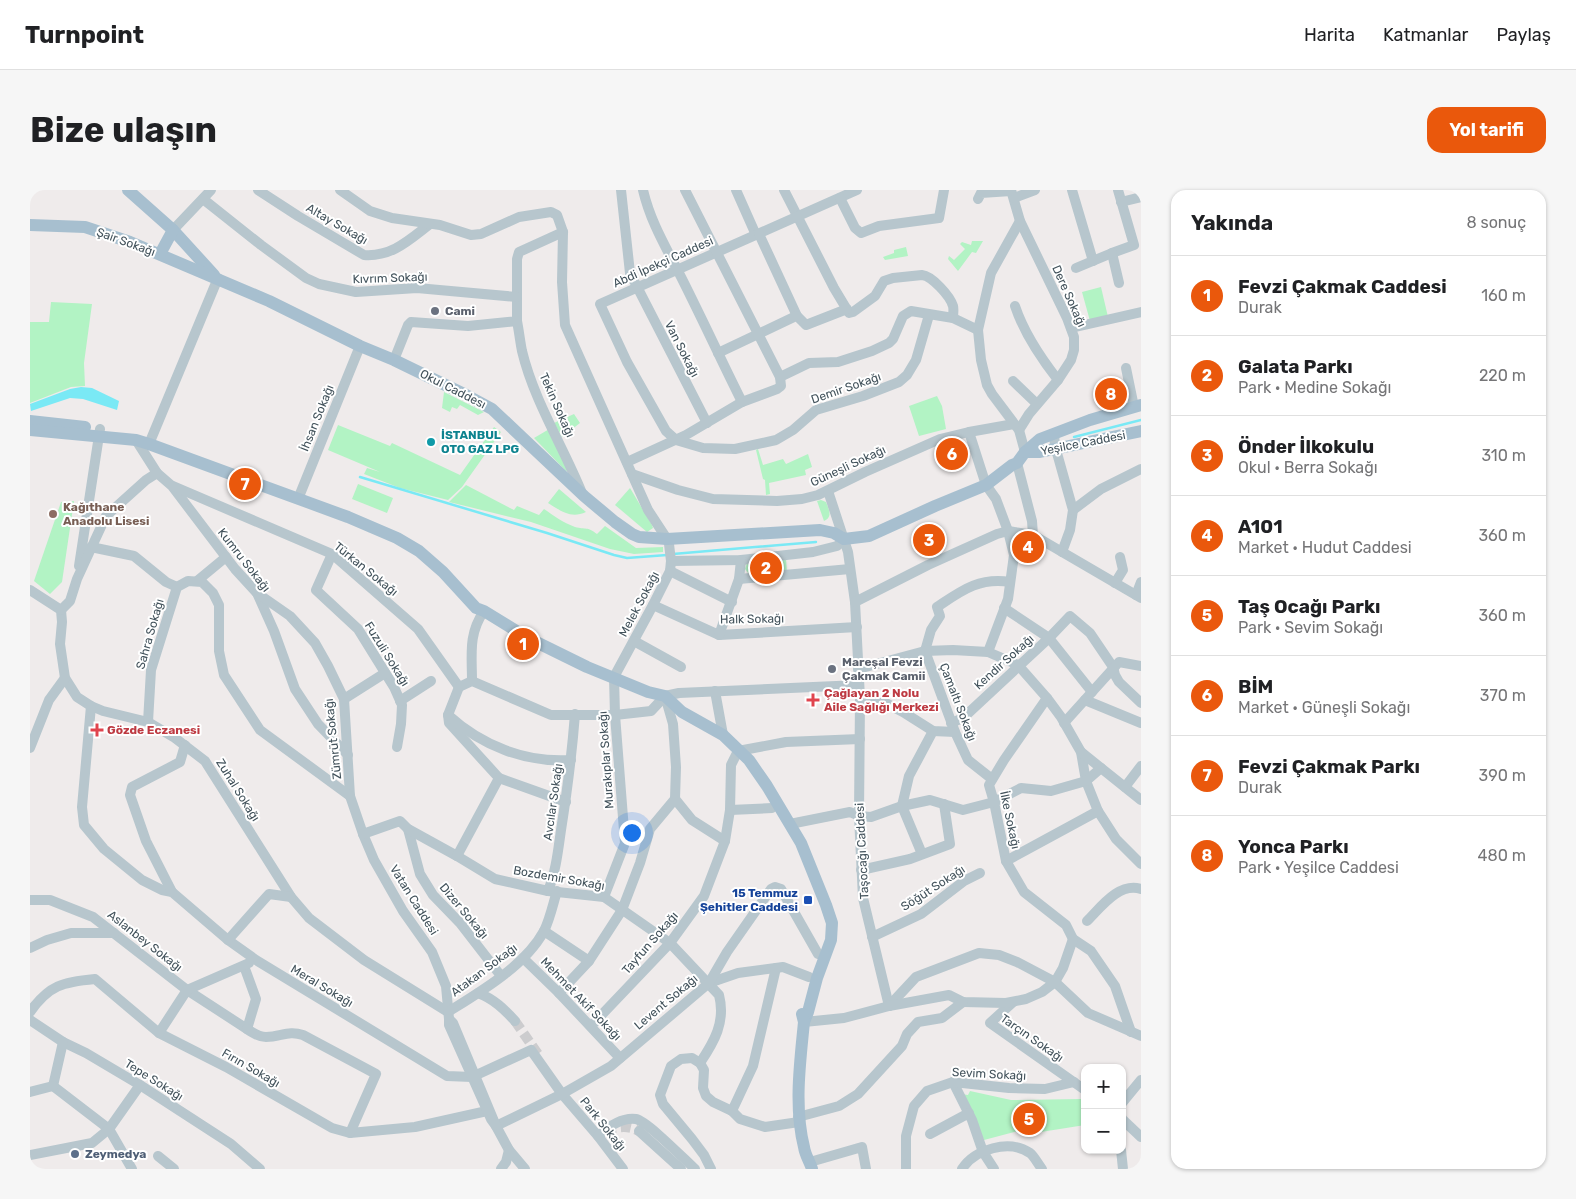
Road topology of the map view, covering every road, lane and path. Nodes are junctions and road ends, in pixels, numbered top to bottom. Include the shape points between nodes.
1 (128, 190) edge
2 (258, 190) edge
3 (340, 190) edge
4 (621, 190) edge
5 (643, 190) edge
6 (685, 190) edge
7 (736, 190) edge
8 (784, 190) edge
9 (857, 190) edge
10 (944, 190) edge
11 (1035, 190) edge
12 (1072, 190) edge
13 (1118, 190) edge
14 (206, 193) edge
15 (1012, 193) edge
16 (840, 195) edge
17 (1141, 198) edge
18 (978, 199) dead end
19 (1121, 202) junction
20 (798, 216) junction
21 (1020, 221) junction
22 (430, 224) junction
23 (30, 225) edge
24 (173, 230) junction
25 (563, 232) junction
26 (757, 234) junction
27 (1137, 244) edge
28 (716, 253) junction
29 (1112, 253) junction
30 (160, 254) junction
31 (1093, 261) junction
32 (1076, 268) dead end
33 (677, 269) junction
34 (218, 278) junction
35 (1119, 283) dead end
36 (637, 287) junction
37 (517, 298) junction
38 (1015, 306) dead end
39 (847, 309) junction
40 (1141, 312) edge
41 (929, 314) junction
42 (797, 316) junction
43 (953, 318) junction
44 (517, 321) junction
45 (1071, 328) junction
46 (978, 330) junction
47 (758, 335) junction
48 (360, 346) junction
49 (718, 353) junction
50 (394, 360) junction
51 (1126, 368) dead end
52 (780, 377) junction
53 (1058, 380) junction
54 (1013, 381) dead end
55 (742, 402) junction
56 (1037, 404) junction
57 (1137, 406) edge
58 (707, 423) junction
59 (34, 426) edge
60 (1016, 427) junction
61 (1141, 431) edge
62 (99, 432) junction
63 (969, 432) junction
64 (1054, 434) junction
65 (136, 440) junction
66 (676, 440) junction
67 (151, 441) junction
68 (1056, 449) junction
69 (1026, 452) junction
70 (627, 462) junction
71 (1017, 463) junction
72 (1141, 470) edge
73 (158, 473) junction
74 (632, 474) junction
75 (986, 485) junction
76 (172, 486) junction
77 (828, 491) junction
78 (299, 495) junction
79 (584, 496) junction
80 (1073, 510) junction
81 (1008, 531) junction
82 (1033, 535) junction
83 (844, 539) junction
84 (668, 542) junction
85 (91, 548) junction
86 (1062, 552) junction
87 (332, 554) junction
88 (1120, 556) dead end
89 (226, 557) junction
90 (741, 560) junction
91 (671, 566) junction
92 (850, 570) junction
93 (77, 579) junction
94 (739, 579) junction
95 (197, 581) junction
96 (1010, 582) junction
97 (1115, 582) junction
98 (1141, 582) edge
99 (177, 587) junction
100 (30, 590) edge
101 (257, 593) junction
102 (1138, 596) edge
103 (732, 602) junction
104 (855, 602) junction
105 (654, 606) junction
106 (1004, 608) junction
107 (61, 610) junction
108 (484, 611) junction
109 (857, 627) junction
110 (719, 634) junction
111 (1050, 638) junction
112 (634, 641) junction
113 (925, 651) junction
114 (988, 652) junction
115 (1018, 666) junction
116 (1141, 666) edge
117 (681, 667) dead end
118 (1113, 668) junction
119 (858, 669) junction
120 (385, 673) junction
121 (614, 677) junction
122 (65, 678) junction
123 (431, 681) dead end
124 (472, 681) junction
125 (859, 685) junction
126 (460, 687) junction
127 (714, 692) junction
128 (665, 696) junction
129 (1088, 696) junction
130 (860, 698) junction
131 (1047, 698) junction
132 (344, 699) junction
133 (400, 701) junction
134 (1141, 703) edge
135 (91, 706) junction
136 (575, 714) junction
137 (448, 715) junction
138 (615, 715) junction
139 (148, 722) junction
140 (1064, 723) junction
141 (1141, 723) edge
142 (953, 728) junction
143 (933, 731) junction
144 (723, 735) junction
145 (860, 739) junction
146 (31, 740) edge
147 (185, 745) junction
148 (397, 747) dead end
149 (738, 751) junction
150 (1081, 752) junction
151 (348, 755) junction
152 (571, 760) junction
153 (1141, 766) edge
154 (1101, 768) junction
155 (499, 778) junction
156 (992, 779) junction
157 (1086, 781) junction
158 (1125, 787) junction
159 (350, 796) junction
160 (675, 799) junction
161 (1141, 800) edge
162 (566, 802) junction
163 (994, 802) junction
164 (944, 804) junction
165 (902, 806) junction
166 (772, 808) junction
167 (730, 810) junction
168 (1098, 811) junction
169 (859, 816) junction
170 (790, 824) junction
171 (408, 829) junction
172 (363, 834) junction
173 (725, 841) junction
174 (922, 854) junction
175 (457, 856) junction
176 (1006, 861) junction
177 (1141, 864) edge
178 (861, 870) junction
179 (980, 873) dead end
180 (1141, 889) edge
181 (553, 891) junction
182 (172, 892) junction
183 (291, 897) junction
184 (604, 897) junction
185 (30, 900) edge
186 (622, 910) junction
187 (1087, 921) dead end
188 (544, 931) junction
189 (114, 933) junction
190 (872, 937) junction
191 (1072, 939) junction
192 (228, 940) junction
193 (670, 943) junction
194 (30, 948) edge
195 (818, 954) junction
196 (523, 958) junction
197 (256, 960) junction
198 (589, 961) junction
199 (244, 966) junction
200 (776, 968) junction
201 (501, 976) junction
202 (809, 977) junction
203 (1055, 982) junction
204 (709, 983) junction
205 (187, 990) junction
206 (478, 993) junction
207 (559, 993) junction
208 (964, 1002) junction
209 (1013, 1002) junction
210 (889, 1006) junction
211 (30, 1012) edge
212 (448, 1016) junction
213 (30, 1020) edge
214 (516, 1021) tunnel mouth
215 (804, 1022) junction
216 (590, 1026) junction
217 (247, 1029) junction
218 (1130, 1032) junction
219 (159, 1033) junction
220 (1141, 1036) edge
221 (63, 1042) junction
222 (620, 1058) junction
223 (700, 1063) junction
224 (474, 1076) junction
225 (1141, 1080) edge
226 (953, 1082) junction
227 (1074, 1082) junction
228 (140, 1085) junction
229 (53, 1086) junction
230 (1081, 1087) edge
231 (30, 1092) edge
232 (562, 1094) junction
233 (1126, 1097) edge
234 (732, 1110) junction
235 (488, 1111) junction
236 (969, 1113) junction
237 (799, 1119) junction
238 (1126, 1124) edge
239 (496, 1126) junction
240 (109, 1129) junction
241 (639, 1131) tunnel mouth
242 (350, 1133) junction
243 (930, 1134) dead end
244 (598, 1136) junction
245 (1141, 1137) edge
246 (509, 1150) junction
247 (983, 1152) junction
248 (30, 1154) edge
249 (1122, 1154) edge
250 (158, 1156) dead end
251 (811, 1166) edge
252 (132, 1169) edge
253 (174, 1169) edge
254 (260, 1169) edge
255 (501, 1169) edge
256 (525, 1169) edge
257 (623, 1169) edge
258 (682, 1169) edge
259 (695, 1169) edge
260 (711, 1169) edge
261 (866, 1169) edge
262 (906, 1169) edge
263 (962, 1169) edge
264 (994, 1169) edge
265 (1042, 1169) edge
266 (1123, 1169) edge

1 - 24 main road, Okul Caddesı
2 - 22 street, Altay Sokağı via 364,255 376,256 395,250
3 - 22 street via 370,211
4 - 36 street, Van Sokağı via 628,266
5 - 33 street via 654,225
6 - 28 street
7 - 26 street
8 - 20 street
9 - 16 street, Abdi İpekçi Caddesi
10 - 16 street via 939,218 879,226 861,233 855,228
11 - 15 street
12 - 31 street
13 - 19 street
14 - 24 street
14 - 37 street, Kıvrım Sokağı via 261,245 319,284 356,292 417,288
15 - 18 street via 982,193
15 - 21 street, Dere Sokağı
16 - 20 street, Abdi İpekçi Caddesi
17 - 19 street
19 - 27 street
20 - 26 street, Abdi İpekçi Caddesi
20 - 39 street
21 - 45 street, Dere Sokağı
21 - 46 street via 991,273
22 - 25 street via 471,235 519,217 551,212 557,214
23 - 30 main road, Şair Sokağı via 85,227
24 - 30 main road
24 - 34 main road, Okul Caddesı
25 - 37 street, Tekin Sokağı via 519,252
25 - 70 street via 565,325
26 - 28 street, Abdi İpekçi Caddesi
26 - 42 street
27 - 29 street
28 - 33 street, Abdi İpekçi Caddesi
28 - 47 street
29 - 31 street
29 - 35 street
30 - 34 main road, Şair Sokağı
31 - 32 street
33 - 36 street, Abdi İpekçi Caddesi
33 - 49 street
34 - 48 main road, Okul Caddesı
34 - 67 street
36 - 58 street, Van Sokağı
36 - 66 street, Abdi İpekçi Caddesi via 600,304 659,421
37 - 44 street, Tekin Sokağı
38 - 53 street via 1040,357
39 - 42 street via 806,325
39 - 43 street via 853,312 875,296 884,281 922,275 933,279 948,298
40 - 45 street
41 - 43 street
41 - 52 street via 906,312 893,340 872,352 838,362 808,364
41 - 66 street, Demir Sokağı via 916,360 908,375 899,382 816,410 776,440 735,450 703,448
42 - 47 street
43 - 46 street
44 - 50 street via 468,326 412,322
44 - 79 street, Tekin Sokağı via 532,382
45 - 53 street, Dere Sokağı via 1074,350
46 - 60 street via 987,385
47 - 49 street
47 - 52 street
48 - 50 main road, Okul Caddesı
48 - 78 street, İhsan Sokağı
49 - 55 street
50 - 79 main road, Okul Caddesı via 492,409
51 - 57 street
52 - 55 street via 781,386 777,389
53 - 56 street, Dere Sokağı
54 - 56 street
55 - 58 street
56 - 60 street, Dere Sokağı
57 - 64 main road, Yeşilce Caddesi
58 - 66 street
59 - 62 main road
60 - 63 street, Güneşli Sokağı
60 - 69 street
61 - 68 main road, Yeşilce Caddesi
62 - 65 main road
62 - 67 main road via 138,433
62 - 93 street
63 - 75 street
63 - 77 street, Güneşli Sokağı via 910,451
64 - 68 street
64 - 69 main road, Yeşilce Caddesi via 1040,439
65 - 67 main road
65 - 73 street, Kumru Sokağı
66 - 70 street
67 - 78 main road
68 - 69 main road, Yeşilce Caddesi
68 - 80 street
69 - 71 main road, Yeşilce Caddesi
70 - 74 street
71 - 75 main road, Yeşilce Caddesi
71 - 82 street
72 - 80 street via 1101,490
73 - 76 street, Kumru Sokağı
73 - 85 street via 106,516
74 - 77 street, Güneşli Sokağı via 699,496 726,500 802,499
74 - 84 street via 648,510
75 - 81 street via 996,499
75 - 83 main road, Yeşilce Caddesi via 869,536
76 - 87 street, Türkan Sokağı
76 - 89 street, Kumru Sokağı
77 - 83 street, Taşocağı Caddesi
78 - 108 main road via 419,550 476,608
79 - 84 main road, Okul Caddesı via 632,534
80 - 86 street
81 - 82 street
81 - 96 street via 1014,556
81 - 104 street
82 - 86 street
83 - 84 main road, Okul Caddesı via 820,530
83 - 90 street via 837,546 813,552
83 - 92 street, Taşocağı Caddesi
84 - 91 street, Melek Sokağı
85 - 93 street
85 - 99 street via 134,556
86 - 97 street
87 - 120 street, Fuzuli Sokağı via 316,590 358,629
87 - 126 street, Türkan Sokağı via 418,629
88 - 97 street via 1123,570
89 - 95 street
89 - 101 street, Kumru Sokağı
90 - 91 street
90 - 94 street
91 - 103 street
91 - 105 street, Melek Sokağı
92 - 94 street
92 - 104 street, Taşocağı Caddesi
93 - 107 street via 70,601
94 - 103 street
95 - 99 street, Sahra Sokağı via 188,581
95 - 159 street via 214,593 219,605 219,651 224,675 260,730
96 - 106 street
96 - 113 street via 997,580 966,587 937,606 940,616 931,630
97 - 102 street
98 - 102 street
99 - 139 street, Sahra Sokağı via 151,670
100 - 107 street
101 - 132 street, Zümrüt Sokağı via 290,616 315,642
101 - 151 street, Kumru Sokağı via 295,689 318,724
103 - 110 street
104 - 109 street, Taşocağı Caddesi
105 - 110 street, Halk Sokağı
105 - 112 street, Melek Sokağı
106 - 111 street
106 - 114 street
107 - 122 street, Zuhal Sokağı via 60,644
108 - 121 main road via 528,638
108 - 124 street via 472,637
109 - 110 street, Halk Sokağı
109 - 119 street, Taşocağı Caddesi
111 - 115 street, Kendir Sokağı
111 - 118 street, Kendir Sokağı via 1070,616 1090,633
111 - 129 street
112 - 117 street
112 - 121 street, Melek Sokağı
113 - 114 street
113 - 119 street
113 - 142 street, Çamaltı Sokağı
114 - 115 street
115 - 131 street
115 - 142 street, Kendir Sokağı
116 - 118 street via 1119,662
118 - 129 street
118 - 134 street via 1120,682
119 - 125 street, Taşocağı Caddesi
120 - 132 street
120 - 133 street, Fuzuli Sokağı
121 - 128 main road
121 - 138 street, Murakıplar Sokağı
122 - 135 street, Zuhal Sokağı via 77,697
122 - 146 street via 49,700
123 - 133 street
124 - 126 street
124 - 136 street via 550,715
125 - 127 street
125 - 130 street, Taşocağı Caddesi
126 - 137 street
127 - 128 street
127 - 144 street
128 - 138 street via 651,711
128 - 144 main road via 682,712
128 - 160 street via 673,724
129 - 140 street
129 - 141 street
130 - 143 street via 880,700
130 - 145 street, Taşocağı Caddesi
131 - 140 street
131 - 156 street, İlke Sokağı
132 - 151 street, Zümrüt Sokağı
133 - 148 street, Fuzuli Sokağı
135 - 139 street, Zuhal Sokağı
135 - 182 street, Meral Sokağı via 82,807 84,825 104,848 142,880
136 - 138 street
136 - 152 street, Avcılar Sokağı
137 - 152 street via 470,733 506,750 547,760
137 - 155 street via 449,722
138 - 184 street, Murakıplar Sokağı via 625,843
139 - 147 street, Zuhal Sokağı
140 - 150 street
142 - 143 street
142 - 156 street, Çamaltı Sokağı via 968,760
143 - 165 street via 909,776
144 - 149 main road
145 - 149 street via 786,742
145 - 169 street, Taşocağı Caddesi
147 - 182 street, Meral Sokağı via 180,762 132,787 130,795 146,841
147 - 183 street, Zuhal Sokağı via 204,761
149 - 166 main road via 742,764
149 - 167 street, Tayfun Sokağı via 731,764
149 - 170 main road via 749,760
150 - 154 street
150 - 157 street
151 - 159 street, Zümrüt Sokağı
152 - 162 street, Avcılar Sokağı
153 - 158 street
154 - 157 street
154 - 158 street
155 - 162 street
155 - 175 street
156 - 163 street, İlke Sokağı via 989,785
157 - 163 street via 1051,791 1021,788
157 - 168 street
158 - 161 street
159 - 172 street, Vatan Caddesi
160 - 173 street via 692,820
160 - 186 street via 650,829
162 - 181 street, Avcılar Sokağı
163 - 164 street via 963,810
163 - 176 street, İlke Sokağı
164 - 165 street via 930,800
164 - 174 street via 950,844
165 - 169 street via 871,817
165 - 174 street
166 - 167 street
166 - 195 main road via 793,842 824,923
167 - 173 street, Tayfun Sokağı
168 - 176 street
168 - 177 street via 1116,838
169 - 170 street via 850,812
169 - 178 street, Taşocağı Caddesi
170 - 215 main road via 812,869 832,924 831,940
171 - 172 street, Bozdemir Sokağı via 400,821
171 - 175 street, Bozdemir Sokağı
171 - 201 street, Dizer Sokağı via 420,874 433,895 460,923
172 - 212 street, Vatan Caddesi via 403,911 432,952 446,986
173 - 193 street, Tayfun Sokağı via 704,896
174 - 178 street
175 - 181 street, Bozdemir Sokağı via 495,879
176 - 191 street, İlke Sokağı via 1024,892 1066,925
178 - 190 street, Taşocağı Caddesi via 863,898
179 - 190 street, Söğüt Sokağı via 964,880 921,914
180 - 187 street via 1128,888 1110,897
181 - 184 street, Bozdemir Sokağı
181 - 188 street, Atakan Sokağı
182 - 192 street, Meral Sokağı
183 - 192 street via 268,894
183 - 212 street, Zuhal Sokağı via 309,918 364,960
184 - 186 street, Bozdemir Sokağı
185 - 189 street, Aslanbey Sokağı via 50,900 93,917
186 - 193 street, Bozdemir Sokağı
186 - 198 street
188 - 196 street, Atakan Sokağı
188 - 198 street
189 - 194 street via 71,933
189 - 205 street, Aslanbey Sokağı
190 - 210 street, Taşocağı Caddesi
191 - 203 street
191 - 218 street via 1091,951 1115,986
192 - 197 street, Meral Sokağı
193 - 204 street, Bozdemir Sokağı
193 - 216 street, Tayfun Sokağı
195 - 202 main road
195 - 204 street, Levent Sokağı via 781,890 775,887 727,952
196 - 201 street, Atakan Sokağı
196 - 207 street, Mehmet Akif Sokağı
197 - 199 street
197 - 224 street, Meral Sokağı via 447,1076
198 - 207 street
199 - 205 street
199 - 217 street via 256,999
200 - 202 street via 783,967
200 - 204 street via 738,973
200 - 234 street via 753,1066
201 - 206 street, Atakan Sokağı
202 - 215 main road via 801,1009
203 - 209 street via 1042,992
203 - 210 street via 999,955 979,953 916,977
203 - 218 street via 1088,1013
204 - 222 street, Levent Sokağı
204 - 223 street, Bozdemir Sokağı via 720,995 722,1018 717,1035
205 - 217 street, Aslanbey Sokağı
205 - 219 street
206 - 212 street, Atakan Sokağı
206 - 214 street via 502,1007
207 - 216 street, Mehmet Akif Sokağı
208 - 209 street
208 - 210 street via 949,995
208 - 237 street via 942,1018 918,1022 902,1046 858,1094 838,1106
209 - 227 street, Tarçın Sokağı via 990,1023
210 - 215 street via 844,1018
211 - 219 street, Fırın Sokağı via 41,997 55,988 71,981 95,979
212 - 224 street, Vatan Caddesi
213 - 221 street, Tepe Sokağı
215 - 237 main road
216 - 222 street, Mehmet Akif Sokağı
217 - 242 street, Aslanbey Sokağı via 267,1037 286,1033 303,1035 376,1074
218 - 220 street
219 - 242 street, Fırın Sokağı via 226,1067 312,1118
221 - 228 street, Tepe Sokağı
221 - 229 street
222 - 232 street, Levent Sokağı
223 - 234 street via 704,1070 706,1096
223 - 260 street via 692,1058 681,1059 671,1066 660,1096 662,1104 704,1155
224 - 232 street, Park Sokağı via 531,1050
224 - 235 street, Vatan Caddesi
224 - 239 street, Vatan Caddesi
225 - 233 street
226 - 227 street, Sevim Sokağı via 1045,1089
226 - 236 street
226 - 262 street, Sevim Sokağı via 927,1091 914,1106 906,1136
227 - 230 street, Tarçın Sokağı
228 - 240 street
228 - 254 street, Tepe Sokağı via 231,1144
229 - 231 street
229 - 240 street
232 - 239 street, Levent Sokağı
232 - 244 street, Park Sokağı
234 - 237 street via 740,1119 765,1127
235 - 239 street, Vatan Caddesi
235 - 242 street, Fırın Sokağı via 415,1128
236 - 243 street
236 - 247 street
237 - 251 main road via 804,1149
238 - 245 street
239 - 246 street, Vatan Caddesi
240 - 248 street via 92,1143
240 - 252 street
241 - 258 street
244 - 257 street, Park Sokağı
244 - 259 street via 610,1125 636,1119 642,1121
246 - 255 street
246 - 256 street, Vatan Caddesi
247 - 263 street via 967,1161
247 - 264 street
247 - 265 street via 1012,1146 1031,1154
249 - 266 street
250 - 253 street
251 - 261 street via 862,1147

